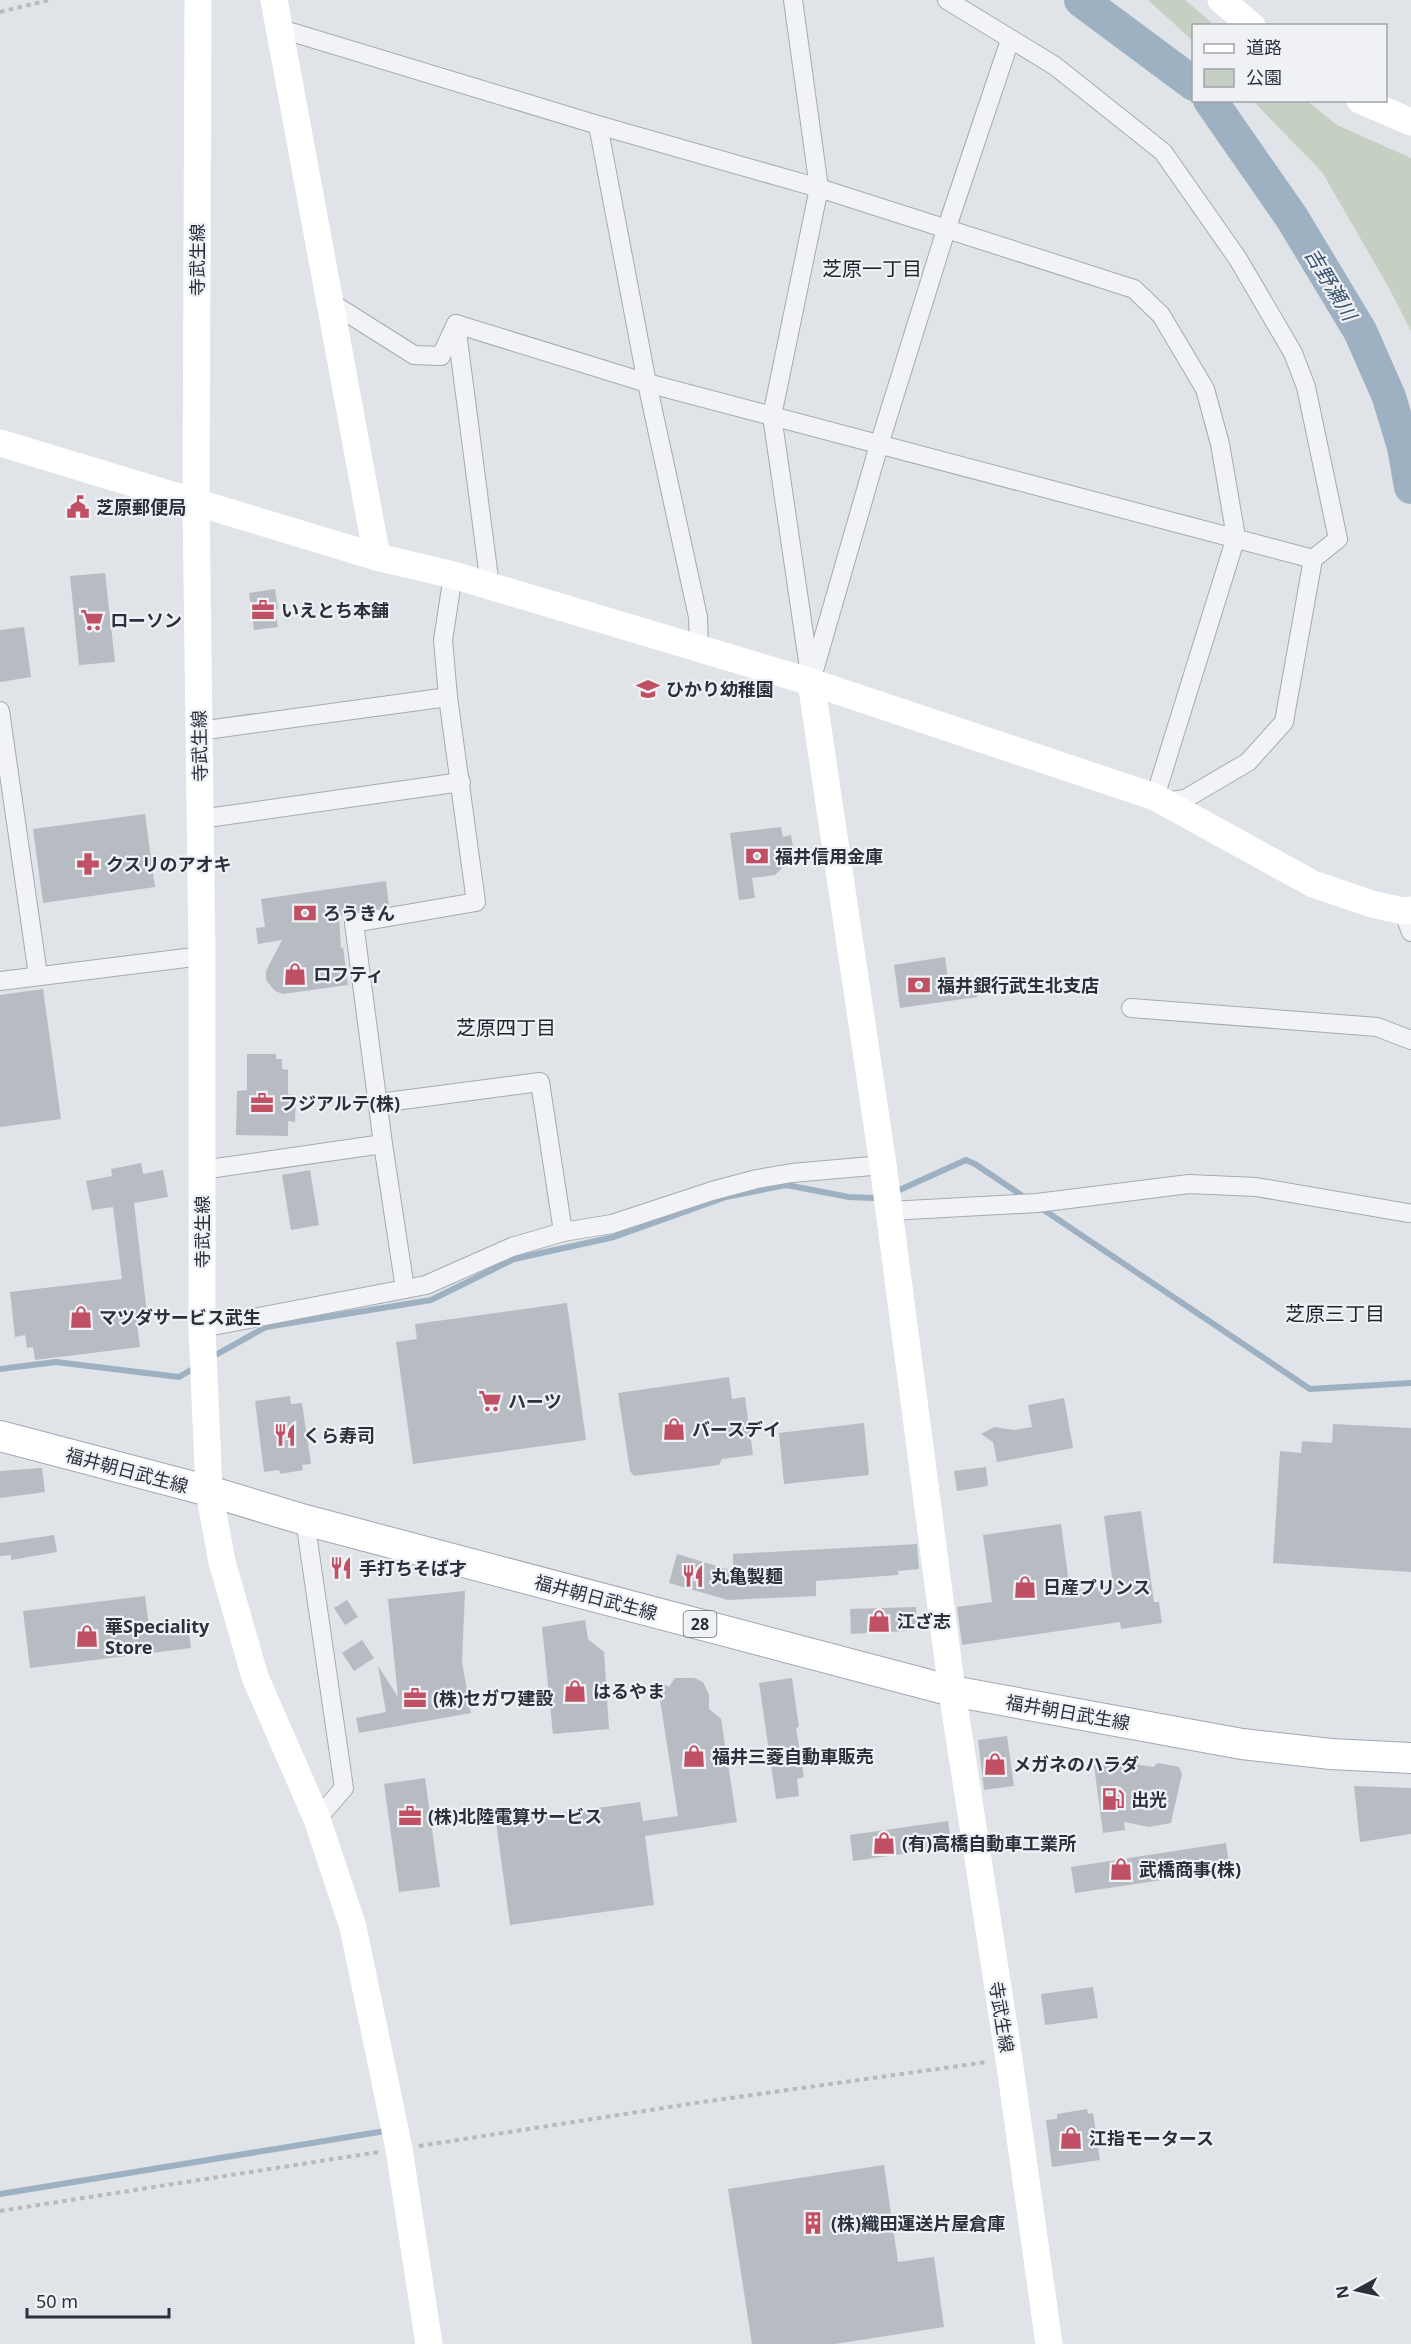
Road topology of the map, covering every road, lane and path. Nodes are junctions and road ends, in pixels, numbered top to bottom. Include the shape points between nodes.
1 (49, 0) edge
2 (198, 0) edge
3 (274, 0) edge
4 (793, 0) edge
5 (947, 0) edge
6 (1221, 0) edge
7 (0, 12) edge
8 (1249, 24) edge
9 (278, 28) junction
10 (1010, 40) junction
11 (1365, 102) edge
12 (1411, 122) edge
13 (598, 125) junction
14 (819, 188) junction
15 (946, 230) junction
16 (330, 302) junction
17 (456, 324) junction
18 (647, 383) junction
19 (772, 416) junction
20 (0, 443) edge
21 (879, 445) junction
22 (196, 503) junction
23 (1236, 537) junction
24 (377, 557) junction
25 (1313, 559) junction
26 (453, 575) junction
27 (490, 586) junction
28 (699, 649) junction
29 (811, 682) junction
30 (448, 697) junction
31 (0, 711) edge
32 (199, 731) junction
33 (461, 782) junction
34 (1160, 800) junction
35 (200, 819) junction
36 (1408, 918) edge
37 (202, 956) junction
38 (38, 975) junction
39 (0, 981) edge
40 (1131, 1008) dead end
41 (1411, 1040) edge
42 (380, 1103) junction
43 (383, 1144) junction
44 (883, 1166) junction
45 (202, 1170) junction
46 (889, 1211) junction
47 (1408, 1213) dead end
48 (563, 1232) junction
49 (405, 1289) junction
50 (202, 1328) junction
51 (0, 1436) edge
52 (209, 1491) junction
53 (305, 1520) junction
54 (952, 1691) junction
55 (1411, 1758) edge
56 (316, 1820) junction
57 (1009, 2059) junction
58 (399, 2149) junction
59 (0, 2211) edge
60 (429, 2344) edge
61 (1049, 2344) edge

1 - 7 path
2 - 22 street, 寺武生線
3 - 9 street
4 - 14 street
5 - 10 street
6 - 8 street
9 - 13 street
9 - 16 street
10 - 15 street
10 - 25 street via 1055,66 1163,152 1238,259 1293,353 1306,387 1338,538
11 - 12 street
13 - 14 street
13 - 18 street
14 - 15 street
14 - 19 street
15 - 21 street
15 - 23 street via 1134,289 1161,315 1205,389 1220,444
16 - 17 street via 414,356 441,356
16 - 24 street
17 - 18 street
17 - 27 street
18 - 19 street
18 - 28 street via 698,617
19 - 21 street
19 - 29 street
20 - 22 street
21 - 23 street
21 - 29 street
22 - 24 street
22 - 32 street, 寺武生線
23 - 25 street
23 - 34 street
24 - 26 street
25 - 34 street via 1284,722 1248,762 1185,799
26 - 27 street
26 - 30 street via 443,640
27 - 28 street
28 - 29 street
29 - 34 street
29 - 44 street, 寺武生線
30 - 32 street
30 - 33 street
31 - 38 street
32 - 35 street, 寺武生線
33 - 35 street
33 - 42 street via 476,902 354,923
34 - 36 street via 1313,884
35 - 37 street, 寺武生線
37 - 38 street
37 - 45 street, 寺武生線
38 - 39 street
40 - 41 street via 1365,1026
42 - 43 street
42 - 48 street via 540,1082
43 - 45 street
43 - 49 street
44 - 46 street, 寺武生線
44 - 48 street via 757,1179 612,1224
45 - 50 street, 寺武生線
46 - 47 street via 1037,1203 1189,1184 1256,1188
46 - 54 street, 寺武生線
48 - 49 street via 512,1247 426,1285
49 - 50 street
50 - 52 street, 寺武生線
51 - 52 main road, 福井朝日武生線 / 28
52 - 53 main road, 福井朝日武生線 / 28
52 - 56 street, 寺武生線 via 222,1562 255,1677
53 - 54 main road, 福井朝日武生線 / 28
53 - 56 street via 344,1788
54 - 55 main road, 福井朝日武生線 / 28 via 1242,1744
54 - 57 street, 寺武生線
56 - 58 street, 寺武生線 via 353,1927
57 - 58 path
57 - 61 street, 寺武生線
58 - 59 path
58 - 60 street, 寺武生線

